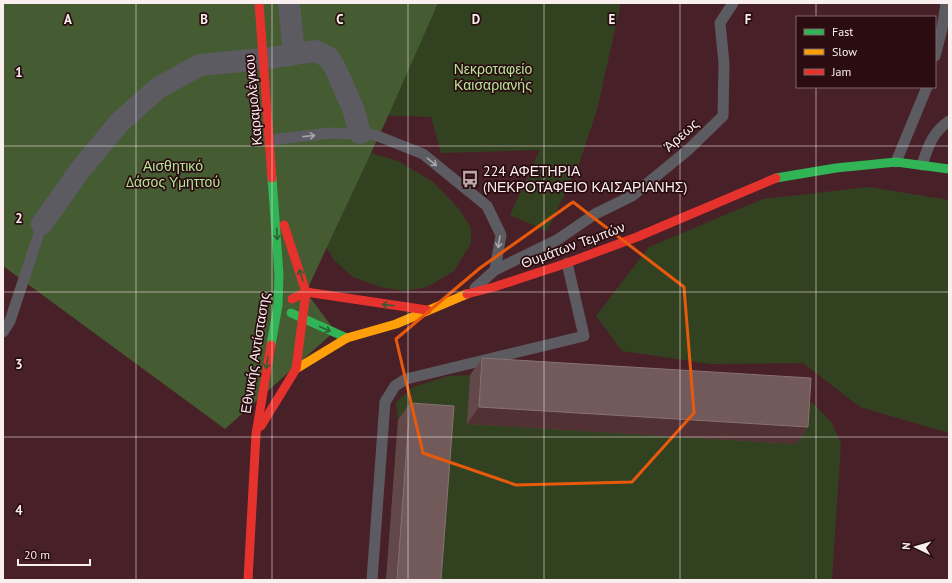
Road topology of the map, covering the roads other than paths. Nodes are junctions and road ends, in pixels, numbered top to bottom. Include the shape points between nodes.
1 (259, 3) edge
2 (289, 3) edge
3 (733, 3) edge
4 (946, 3) edge
5 (936, 52) edge
6 (294, 54) junction
7 (263, 59) junction
8 (927, 88) edge
9 (949, 121) edge
10 (360, 133) junction
11 (270, 140) junction
12 (896, 162) junction
13 (922, 165) junction
14 (949, 169) edge
15 (275, 195) junction
16 (42, 224) joint
17 (567, 263) junction
18 (495, 270) junction
19 (306, 292) junction
20 (470, 293) junction
21 (278, 305) junction
22 (427, 310) junction
23 (303, 319) junction
24 (3, 332) edge
25 (347, 338) junction
26 (296, 369) junction
27 (256, 434) junction
28 (247, 579) edge
29 (372, 580) edge

1 - 7 main road, Καραμολέγκου
2 - 6 street
3 - 18 lane, Άρεως via 720,23 724,64 723,116 688,150 632,196 596,214 557,240
4 - 5 lane
6 - 7 street
6 - 10 street via 315,51 328,57 353,108
7 - 11 main road, Καραμολέγκου
7 - 16 street via 200,65 158,88 119,123 80,170
8 - 12 lane
9 - 13 lane via 939,128 928,144
11 -> 10 lane
10 -> 18 lane via 375,134 423,154 487,206 501,235
11 - 15 main road, Καραμολέγκου
12 - 13 main road, Θυμάτων Τεμπών
12 - 17 main road, Θυμάτων Τεμπών via 836,168 773,179
13 - 14 main road, Θυμάτων Τεμπών
19 -> 15 main road, Εθνικής Αντίστασης
15 -> 21 main road, Εθνικής Αντίστασης
16 - 24 lane via 10,321
17 - 20 main road, Θυμάτων Τεμπών
17 - 29 lane via 584,336 406,379 392,389 385,402
18 - 20 lane
19 - 21 main road
22 -> 19 main road
19 - 23 main road, Εθνικής Αντίστασης
20 - 22 main road, Θυμάτων Τεμπών
21 - 23 main road
21 -> 27 main road, Εθνικής Αντίστασης
22 - 25 main road, Θυμάτων Τεμπών via 396,324
23 -> 25 main road
23 - 26 main road, Εθνικής Αντίστασης
25 - 26 main road, Θυμάτων Τεμπών
26 - 27 main road, Εθνικής Αντίστασης
27 - 28 main road, Εθνικής Αντίστασης

